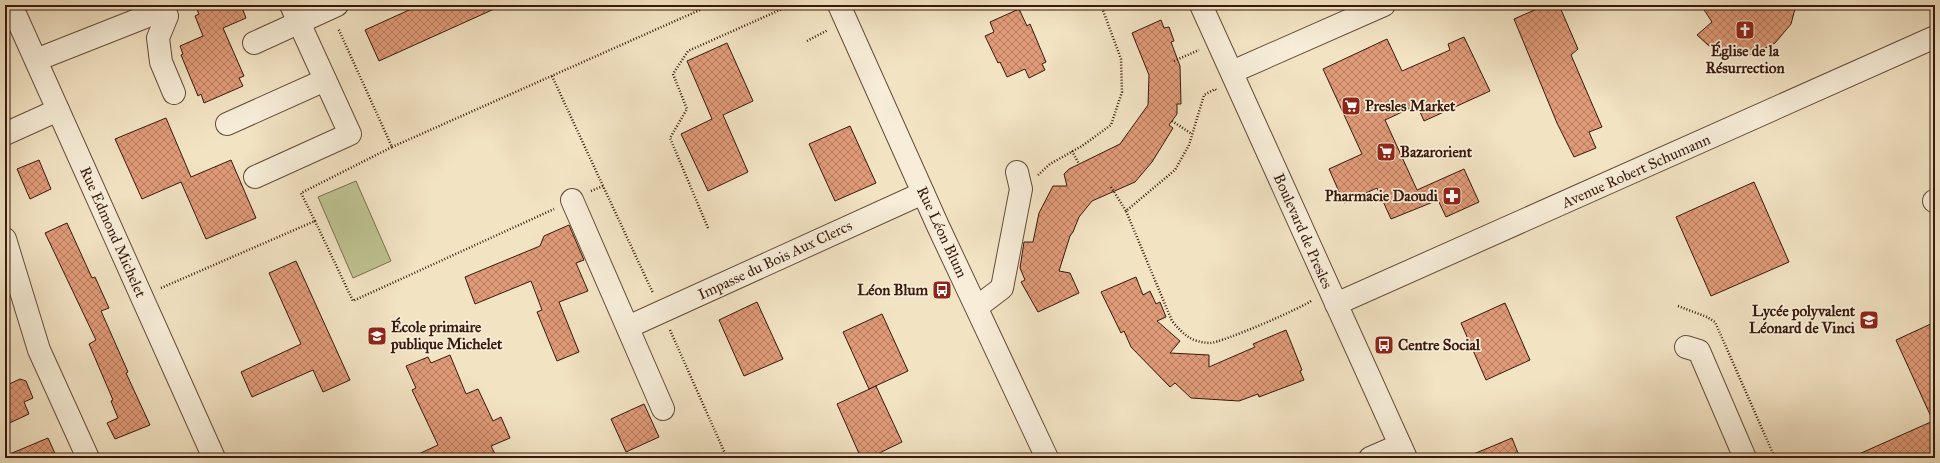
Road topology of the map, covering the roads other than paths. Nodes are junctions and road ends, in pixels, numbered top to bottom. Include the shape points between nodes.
1 (8, 5) edge
2 (11, 5) edge
3 (158, 5) edge
4 (163, 5) edge
5 (337, 5) edge
6 (839, 5) edge
7 (1201, 5) edge
8 (1384, 5) edge
9 (5, 6) edge
10 (295, 14) edge
11 (1935, 37) edge
12 (254, 43) dead end
13 (36, 60) junction
14 (1232, 72) junction
15 (325, 80) junction
16 (174, 93) dead end
17 (58, 110) junction
18 (227, 124) dead end
19 (5, 134) edge
20 (255, 177) dead end
21 (1019, 181) road end
22 (923, 193) junction
23 (572, 200) road end
24 (5, 239) edge
25 (1336, 304) junction
26 (976, 307) junction
27 (628, 327) junction
28 (1686, 347) dead end
29 (663, 409) dead end
30 (1403, 452) edge
31 (88, 458) edge
32 (214, 458) edge
33 (1047, 458) edge
34 (1370, 458) edge
35 (1745, 458) edge

1 - 9 street
2 - 13 street, Rue Edmond Michelet
3 - 13 street via 145,17
4 - 16 street via 167,16 158,38 161,62
5 - 10 street
6 - 22 street, Rue Léon Blum
7 - 14 street, Boulevard de Presles
8 - 14 street
10 - 12 street
10 - 15 street
11 - 25 street, Avenue Robert Schumann
13 - 17 street, Rue Edmond Michelet
14 - 25 street, Boulevard de Presles
15 - 18 street
15 - 20 street via 350,134
17 - 19 street
17 - 32 street, Rue Edmond Michelet
21 - 26 street via 1002,288
22 - 26 street, Rue Léon Blum
22 - 27 street, Impasse du Bois Aux Clercs
23 - 27 street
24 - 31 street via 39,350
25 - 30 street, Boulevard de Presles
26 - 33 street, Rue Léon Blum
27 - 29 street
28 - 35 street via 1699,351
30 - 34 street

